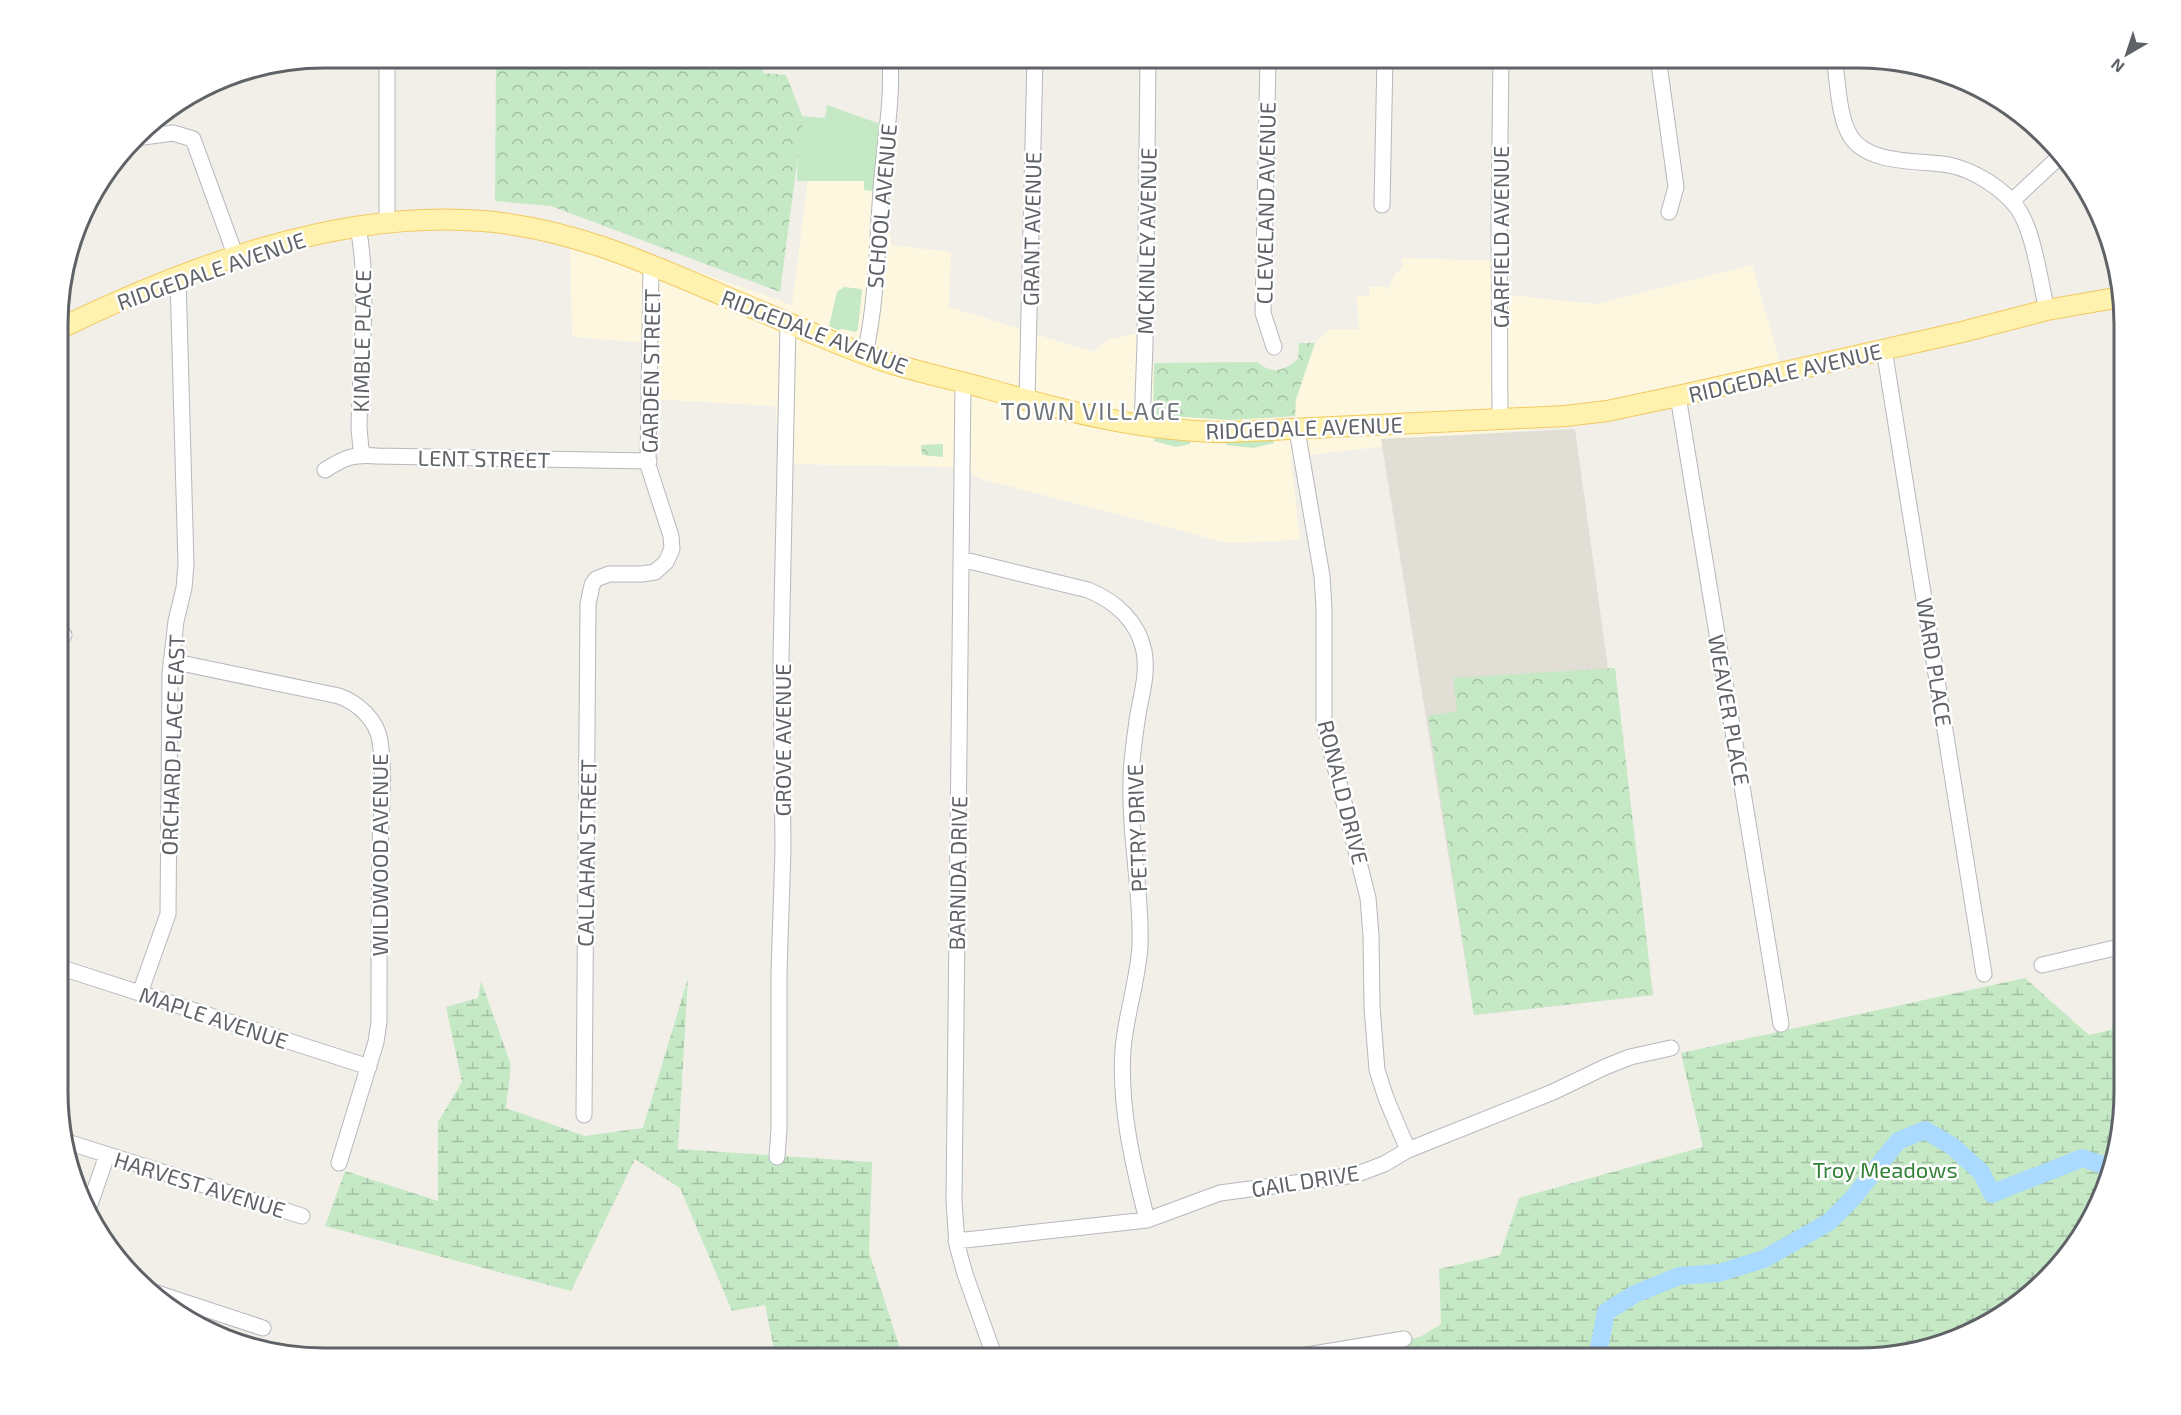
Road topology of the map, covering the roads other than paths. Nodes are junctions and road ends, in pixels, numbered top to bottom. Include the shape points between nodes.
1 (387, 68) edge
2 (890, 68) edge
3 (1035, 68) edge
4 (1148, 68) edge
5 (1268, 68) edge
6 (1385, 68) edge
7 (1501, 68) edge
8 (1660, 68) edge
9 (1836, 68) edge
10 (148, 137) edge
11 (2055, 161) edge
12 (2012, 201) junction
13 (1382, 205) dead end
14 (1669, 212) dead end
15 (387, 223) junction
16 (358, 227) junction
17 (236, 257) junction
18 (651, 265) junction
19 (177, 278) junction
20 (2112, 299) edge
21 (2047, 310) junction
22 (788, 323) junction
23 (68, 324) edge
24 (1274, 347) dead end
25 (1884, 349) junction
26 (865, 354) junction
27 (963, 382) junction
28 (1678, 396) junction
29 (1027, 400) junction
30 (1500, 418) junction
31 (1142, 426) junction
32 (1298, 430) junction
33 (364, 454) junction
34 (648, 461) junction
35 (325, 470) dead end
36 (962, 559) junction
37 (590, 591) joint
38 (171, 661) junction
39 (2114, 948) edge
40 (2042, 965) dead end
41 (68, 970) edge
42 (1984, 974) dead end
43 (140, 993) junction
44 (1781, 1024) dead end
45 (1671, 1048) dead end
46 (369, 1067) junction
47 (584, 1115) dead end
48 (73, 1144) edge
49 (1408, 1150) junction
50 (107, 1155) junction
51 (777, 1157) dead end
52 (339, 1162) dead end
53 (92, 1200) edge
54 (302, 1216) dead end
55 (1147, 1220) junction
56 (956, 1241) junction
57 (173, 1298) edge
58 (263, 1328) dead end
59 (1404, 1339) dead end
60 (991, 1348) edge
61 (1350, 1348) edge

1 - 15 street
2 - 26 street, SCHOOL AVENUE via 890,122
3 - 29 street, GRANT AVENUE
4 - 31 street, MCKINLEY AVENUE
5 - 24 street, CLEVELAND AVENUE via 1263,314
6 - 13 street
7 - 30 street, GARFIELD AVENUE
8 - 14 street via 1676,188
9 - 12 street via 1845,123 1860,148 1878,157 1956,167
10 - 17 street via 173,134 193,139
11 - 12 street
12 - 21 street via 2026,224
15 - 16 main road, RIDGEDALE AVENUE
15 - 18 main road, RIDGEDALE AVENUE via 482,220 538,228
16 - 17 main road, RIDGEDALE AVENUE via 315,234
16 - 33 street, KIMBLE PLACE via 363,294 359,428
17 - 19 main road, RIDGEDALE AVENUE
18 - 22 main road, RIDGEDALE AVENUE
18 - 34 street, GARDEN STREET
19 - 23 main road, RIDGEDALE AVENUE
19 - 38 street, ORCHARD PLACE EAST via 186,564
20 - 21 main road, RIDGEDALE AVENUE
21 - 25 main road, RIDGEDALE AVENUE
22 - 26 main road, RIDGEDALE AVENUE
22 - 51 street, GROVE AVENUE
25 - 28 main road, RIDGEDALE AVENUE
25 - 42 street, WARD PLACE
26 - 27 main road, RIDGEDALE AVENUE
27 - 29 main road, RIDGEDALE AVENUE
27 - 36 street, BARNIDA DRIVE
28 - 30 main road, RIDGEDALE AVENUE via 1607,411
28 - 44 street, WEAVER PLACE
29 - 31 main road, RIDGEDALE AVENUE
30 - 32 main road, RIDGEDALE AVENUE
31 - 32 main road, RIDGEDALE AVENUE via 1204,432
32 - 49 street, RONALD DRIVE via 1322,576 1324,723 1368,898 1377,1070
33 - 34 street, LENT STREET
33 - 35 street, LENT STREET via 341,460
34 - 37 street, GARDEN STREET via 671,536 669,556 661,568 649,574 604,575 596,579
36 - 55 street, PETRY DRIVE via 1101,595 1128,617 1144,649 1145,677 1131,784 1140,949 1123,1058 1123,1085 1127,1125
36 - 56 street, BARNIDA DRIVE
37 - 47 street, CALLAHAN STREET
38 - 43 street, ORCHARD PLACE EAST via 168,914
38 - 46 street, WILDWOOD AVENUE via 339,696 357,706 375,727 380,741 381,783 379,1022
39 - 40 street
41 - 43 street, MAPLE AVENUE
43 - 46 street, MAPLE AVENUE
45 - 49 street, GAIL DRIVE via 1630,1057
46 - 52 street, WILDWOOD AVENUE
48 - 50 street, HARVEST AVENUE
49 - 55 street, GAIL DRIVE via 1354,1175 1220,1193
50 - 53 street
50 - 54 street, HARVEST AVENUE
55 - 56 street, GAIL DRIVE
56 - 60 street, BARNIDA DRIVE
57 - 58 street
59 - 61 street

